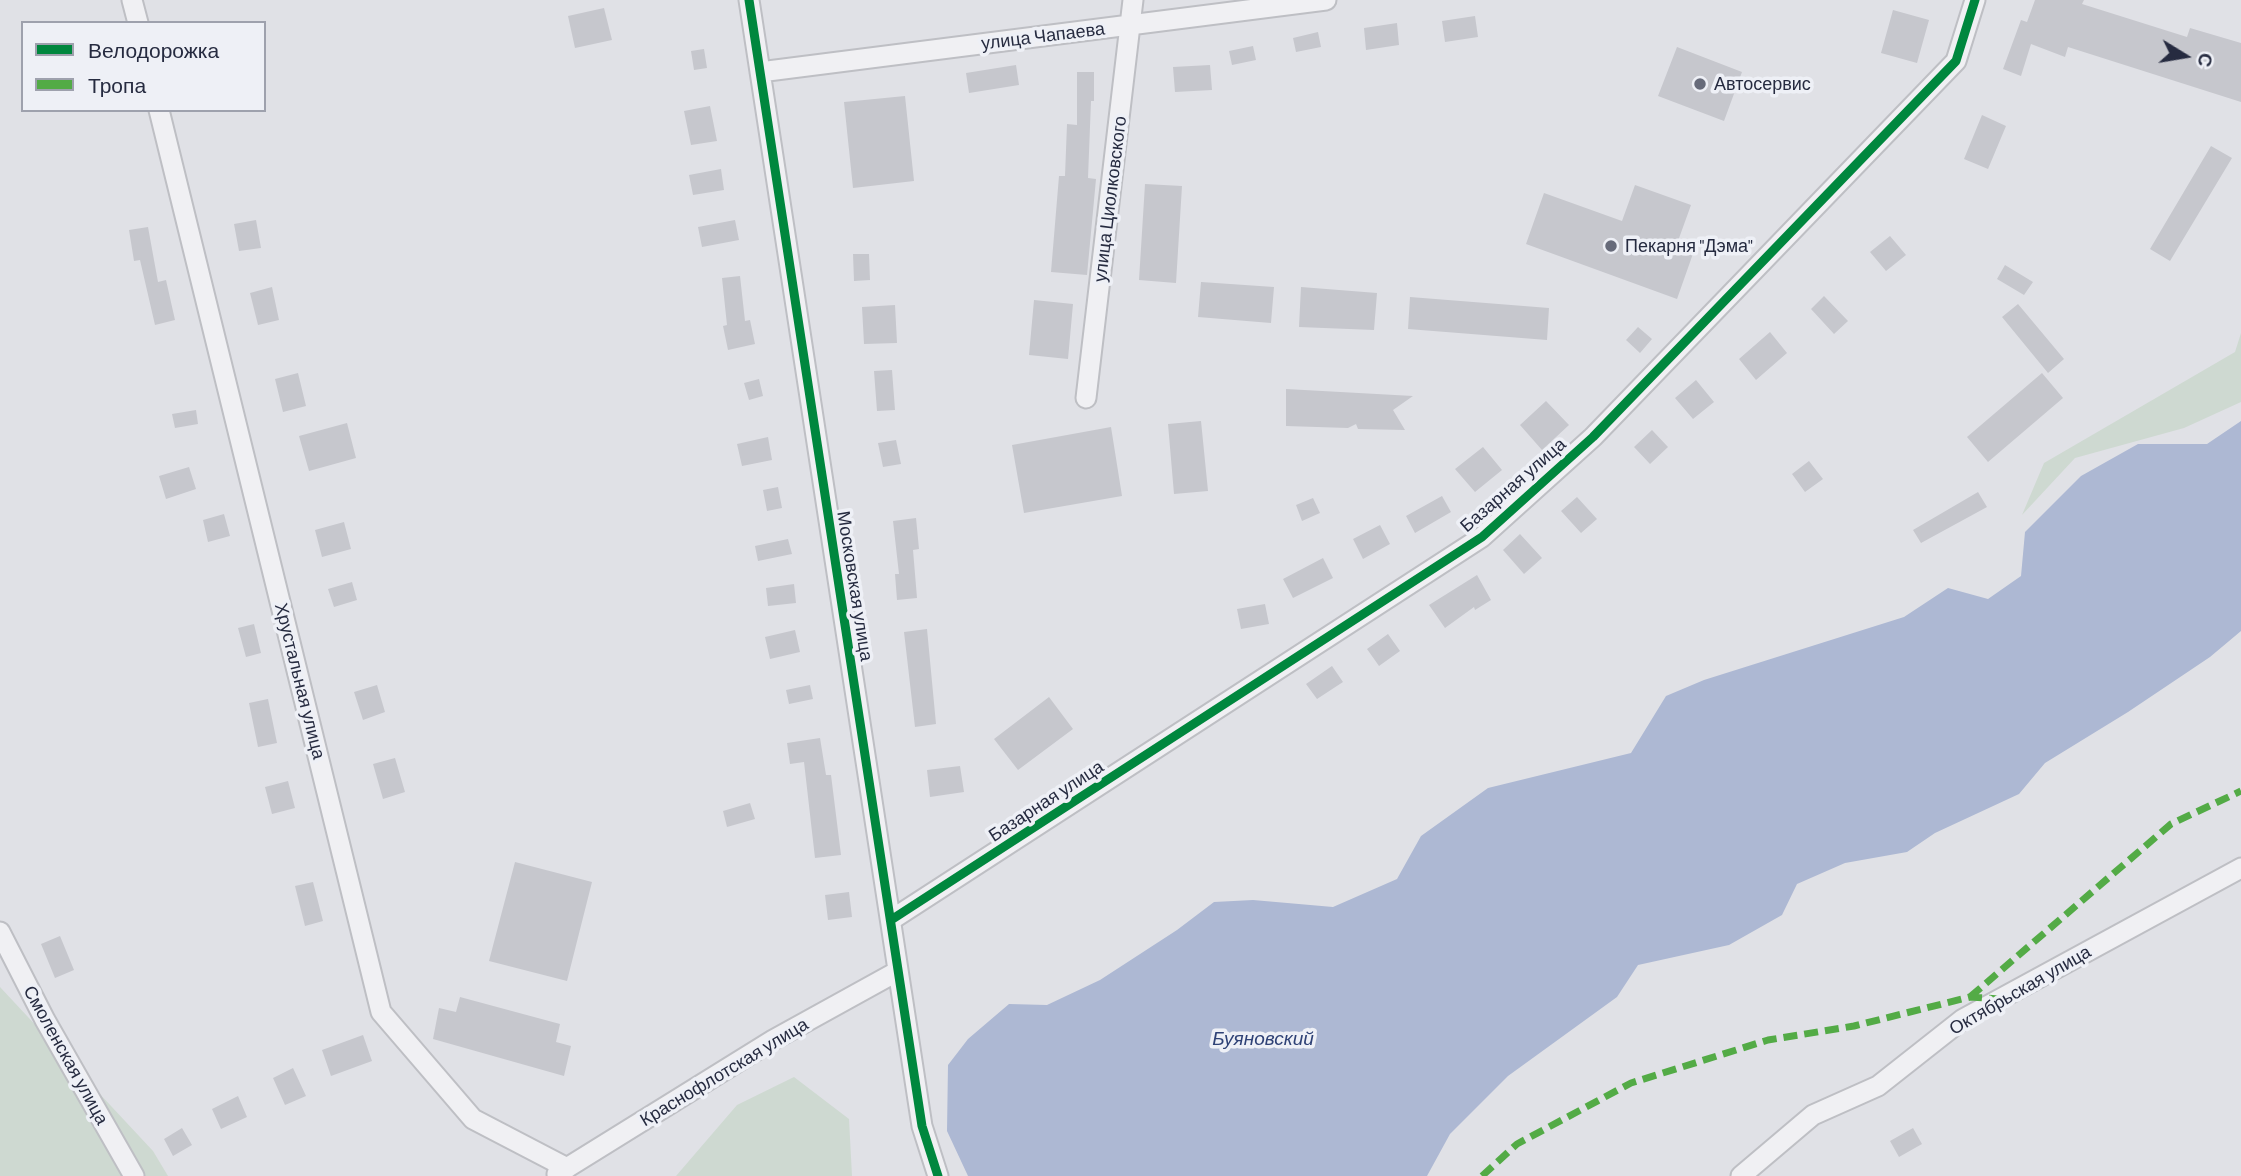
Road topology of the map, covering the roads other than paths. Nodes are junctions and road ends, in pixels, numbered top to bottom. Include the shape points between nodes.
1 (132, 0) edge
2 (749, 0) edge
3 (1133, 0) edge
4 (1326, 0) edge
5 (1975, 0) edge
6 (137, 21) edge
7 (1131, 25) junction
8 (760, 72) junction
9 (159, 112) edge
10 (1086, 398) dead end
11 (2241, 869) edge
12 (891, 920) junction
13 (0, 932) edge
14 (898, 971) junction
15 (560, 1172) edge
16 (134, 1176) edge
17 (937, 1176) edge
18 (1741, 1176) edge

1 - 6 street
2 - 8 street, Московская улица
3 - 7 street, улица Циолковского
4 - 7 street, улица Чапаева
5 - 12 street, Базарная улица via 1956,61 1592,437 1482,537
7 - 8 street, улица Чапаева
7 - 10 street, улица Циолковского
8 - 12 street, Московская улица
9 - 15 street, Хрустальная улица via 381,1012 473,1119
11 - 18 street, Октябрьская улица via 1963,1018 1878,1086 1813,1115
12 - 14 street, Московская улица
13 - 16 street, Смоленская улица
14 - 15 street, Краснофлотская улица via 774,1040
14 - 17 street, Московская улица via 922,1126

